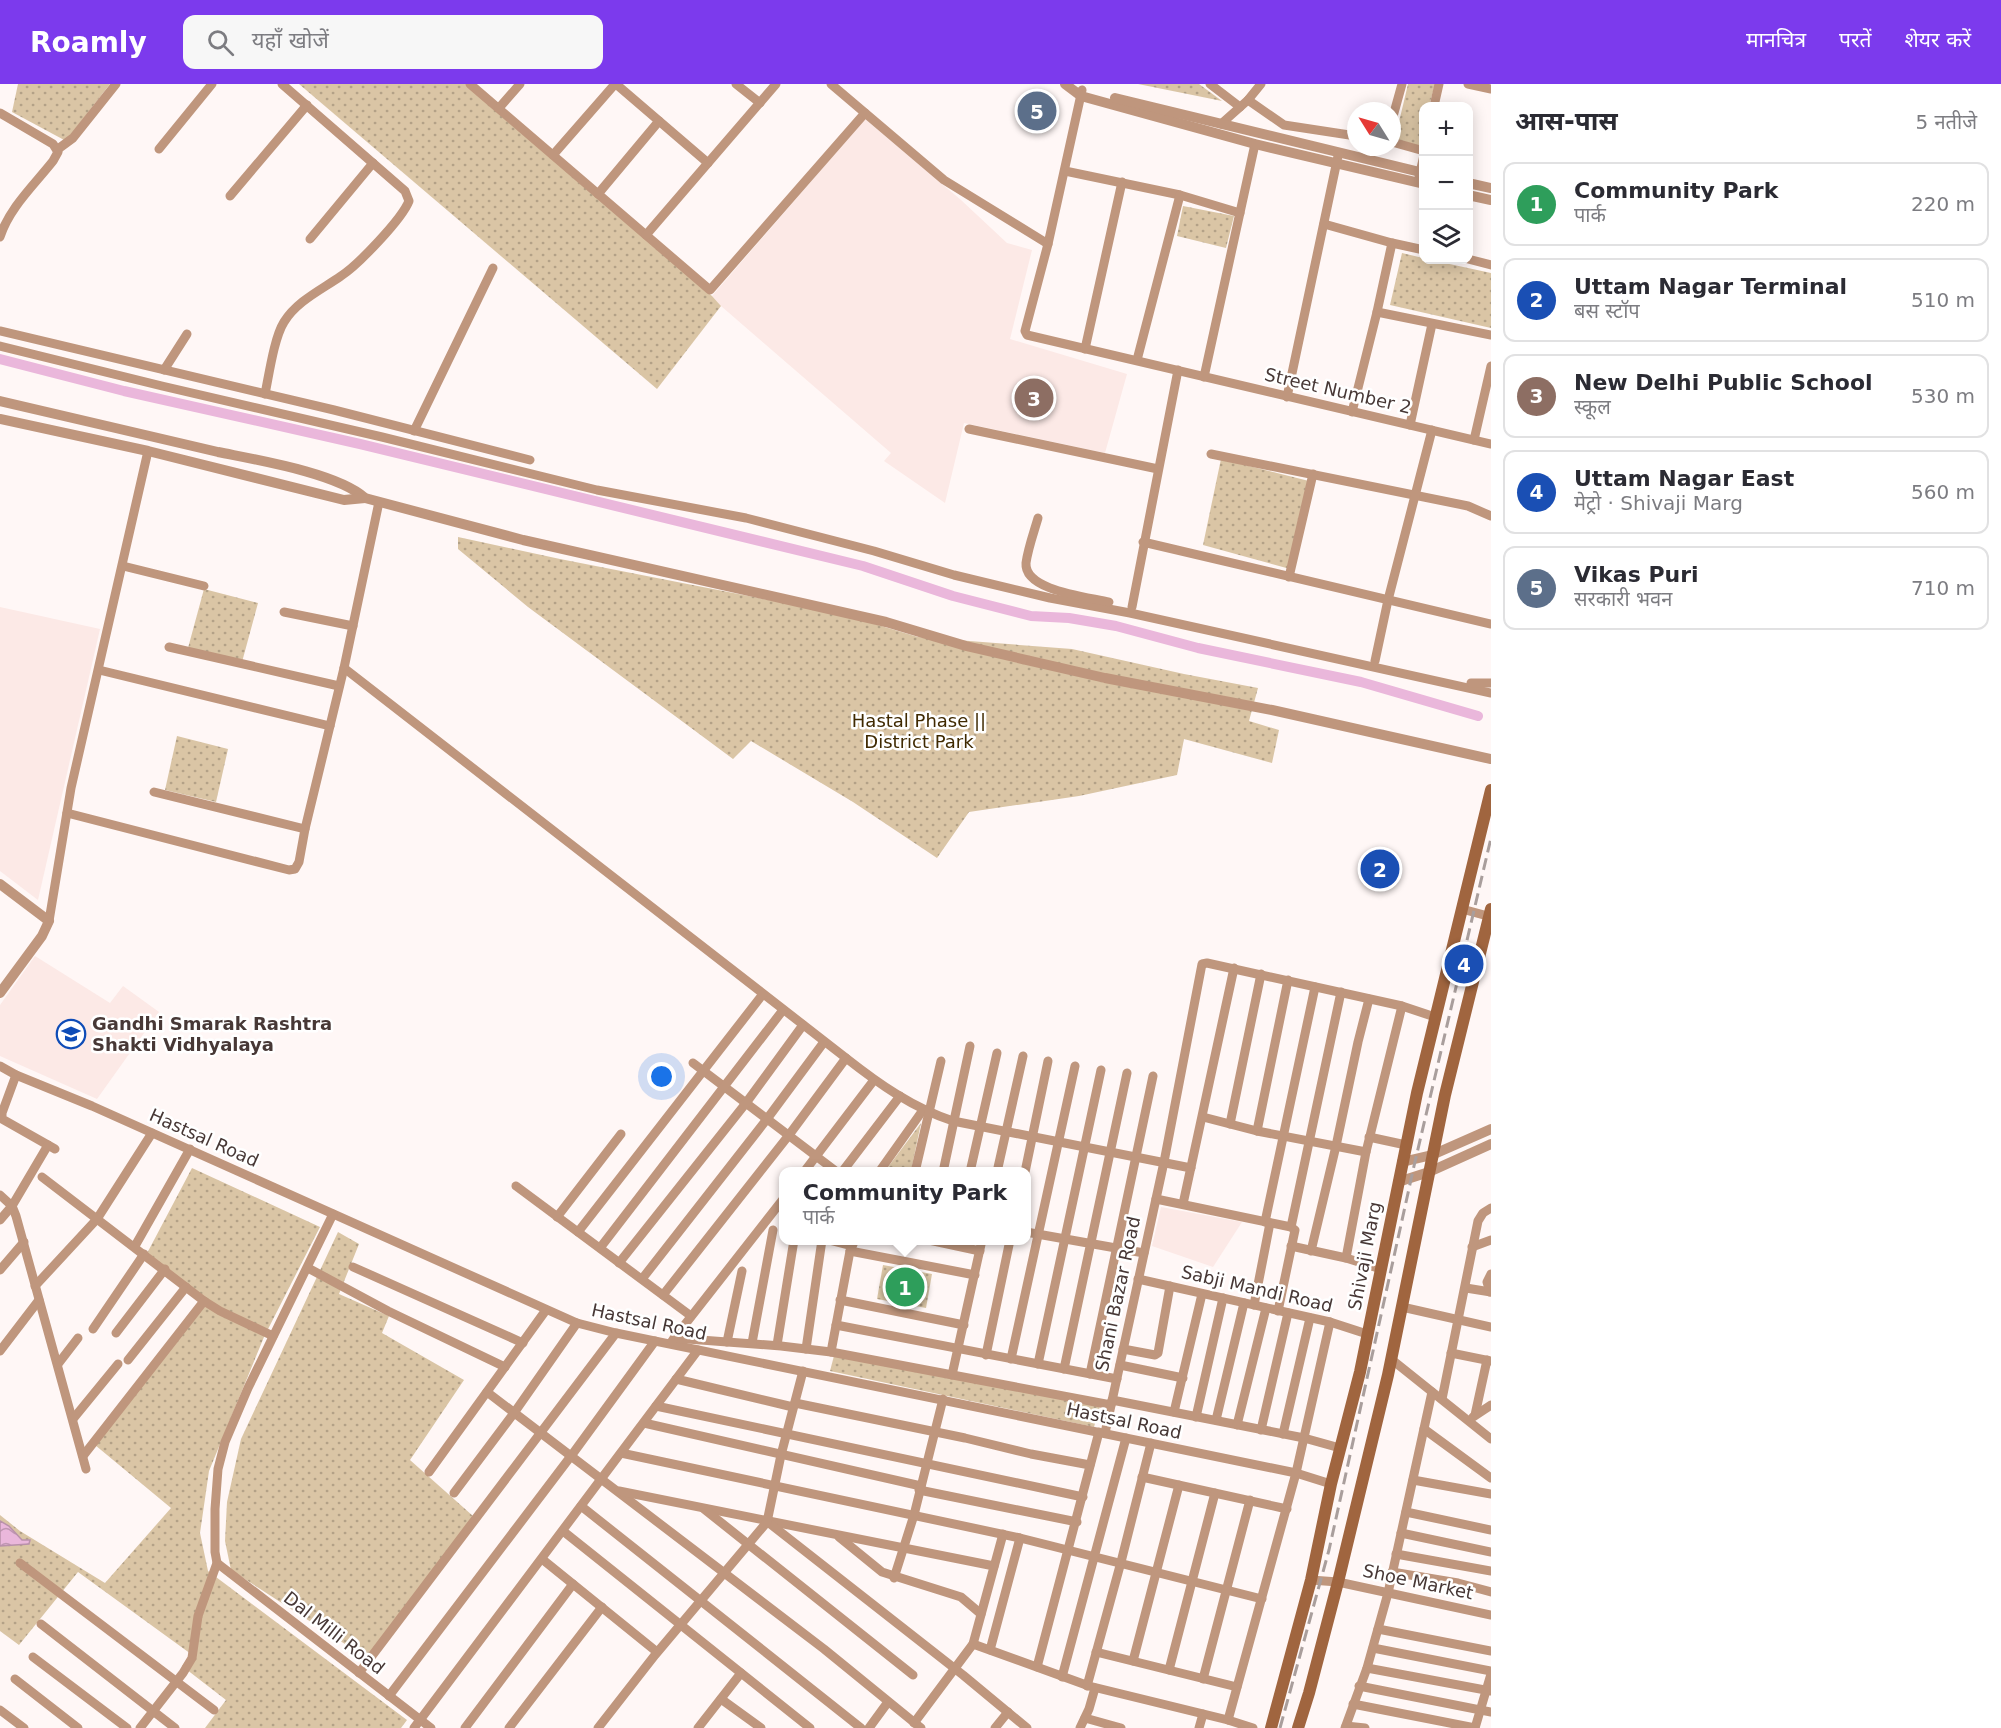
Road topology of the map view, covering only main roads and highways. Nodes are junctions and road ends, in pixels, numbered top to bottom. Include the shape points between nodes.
1 (1491, 790) edge
2 (1490, 914) edge
3 (1271, 1728) edge
4 (1298, 1728) edge

1 - 3 main road, Shivaji Marg via 1416,1093 1311,1580
2 - 4 main road via 1432,1155 1391,1359 1338,1582

